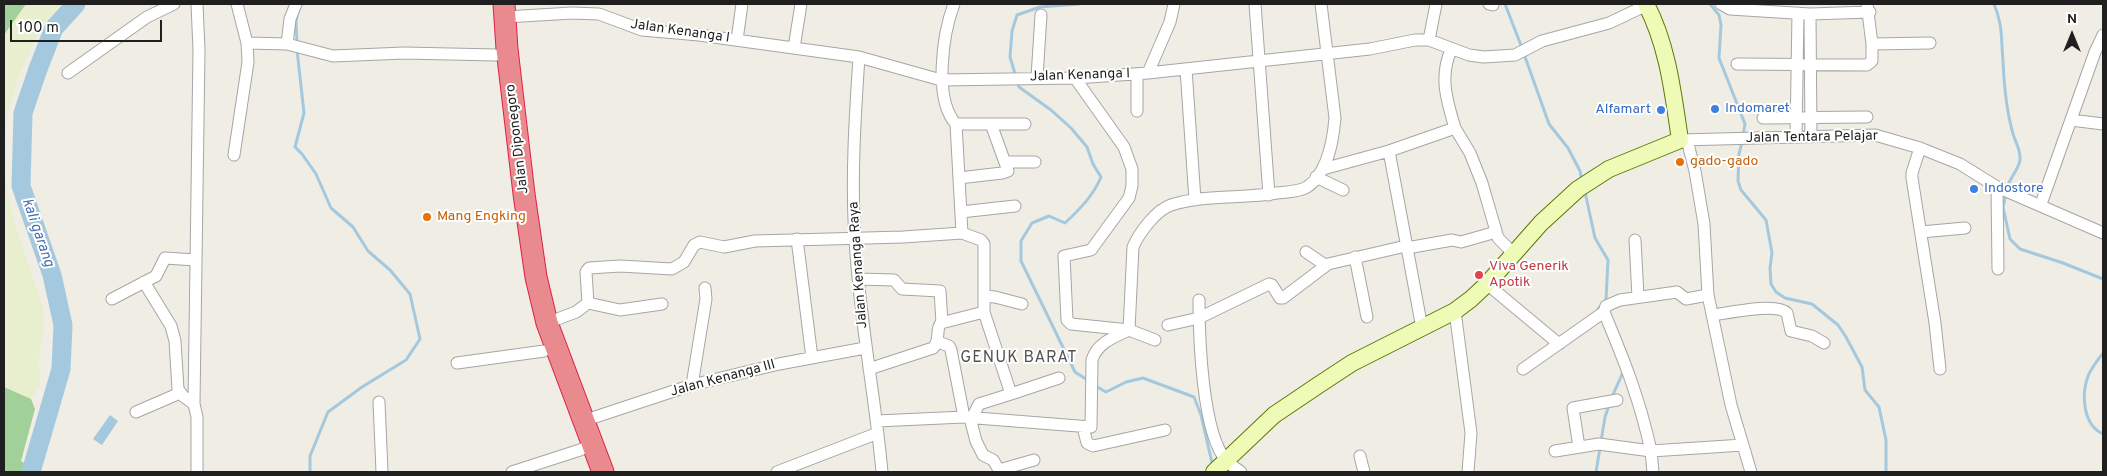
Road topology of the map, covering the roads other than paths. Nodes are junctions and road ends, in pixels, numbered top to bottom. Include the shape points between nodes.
1 (174, 4) edge
2 (197, 4) edge
3 (237, 4) edge
4 (296, 4) edge
5 (490, 4) edge
6 (742, 4) edge
7 (801, 4) edge
8 (954, 4) edge
9 (1174, 4) edge
10 (1255, 4) edge
11 (1321, 4) edge
12 (1436, 4) edge
13 (1647, 4) edge
14 (1721, 4) edge
15 (1868, 8) edge
16 (505, 11) edge
17 (1798, 13) junction
18 (1810, 14) junction
19 (1041, 15) dead end
20 (2103, 35) edge
21 (737, 40) junction
22 (1429, 40) junction
23 (247, 43) junction
24 (1930, 43) dead end
25 (1872, 44) junction
26 (291, 45) junction
27 (794, 48) junction
28 (1451, 50) junction
29 (1326, 54) junction
30 (496, 55) junction
31 (859, 57) junction
32 (1258, 61) junction
33 (1737, 64) dead end
34 (1798, 64) junction
35 (1810, 64) junction
36 (1186, 69) junction
37 (68, 74) dead end
38 (1143, 74) junction
39 (1032, 77) junction
40 (1074, 78) junction
41 (942, 80) junction
42 (506, 85) junction
43 (1136, 111) dead end
44 (1812, 117) junction
45 (1867, 117) dead end
46 (1763, 118) dead end
47 (1797, 118) junction
48 (2071, 120) junction
49 (956, 124) junction
50 (991, 124) junction
51 (1025, 124) dead end
52 (2103, 124) edge
53 (1455, 128) junction
54 (1796, 136) junction
55 (1811, 136) junction
56 (1684, 140) junction
57 (1920, 148) junction
58 (1389, 151) junction
59 (234, 155) dead end
60 (1006, 162) junction
61 (1035, 162) dead end
62 (1320, 173) junction
63 (959, 178) junction
64 (2004, 189) junction
65 (1342, 190) dead end
66 (1269, 195) junction
67 (1195, 200) junction
68 (2041, 204) junction
69 (1015, 206) dead end
70 (961, 212) junction
71 (1965, 228) dead end
72 (1496, 232) junction
73 (1921, 232) junction
74 (962, 233) junction
75 (2103, 233) edge
76 (855, 238) junction
77 (797, 239) junction
78 (1635, 240) dead end
79 (1407, 247) junction
80 (1306, 252) dead end
81 (1513, 253) junction
82 (1355, 257) junction
83 (196, 260) junction
84 (1325, 265) junction
85 (1998, 269) dead end
86 (858, 279) junction
87 (144, 282) junction
88 (1486, 284) junction
89 (705, 288) dead end
90 (1708, 295) junction
91 (984, 296) junction
92 (1638, 297) junction
93 (112, 299) dead end
94 (1199, 300) dead end
95 (588, 303) junction
96 (662, 304) dead end
97 (1022, 304) dead end
98 (1455, 311) junction
99 (984, 312) junction
100 (1601, 314) junction
101 (1713, 315) junction
102 (1367, 317) dead end
103 (1199, 318) junction
104 (547, 323) junction
105 (942, 323) junction
106 (1168, 325) dead end
107 (1422, 328) junction
108 (1129, 330) junction
109 (1155, 340) dead end
110 (938, 342) junction
111 (1824, 343) dead end
112 (1559, 344) junction
113 (866, 348) junction
114 (544, 351) junction
115 (812, 358) junction
116 (457, 363) dead end
117 (869, 369) junction
118 (1523, 369) dead end
119 (1940, 369) dead end
120 (1059, 378) dead end
121 (692, 385) junction
122 (180, 393) junction
123 (1011, 394) junction
124 (1613, 401) dead end
125 (379, 402) dead end
126 (194, 404) junction
127 (136, 412) dead end
128 (969, 418) junction
129 (583, 421) junction
130 (877, 421) junction
131 (1083, 427) junction
132 (1165, 430) dead end
133 (878, 433) junction
134 (1743, 445) junction
135 (1579, 446) junction
136 (586, 447) junction
137 (1555, 451) dead end
138 (1651, 451) junction
139 (1360, 456) dead end
140 (1034, 460) dead end
141 (1221, 466) edge
142 (197, 472) edge
143 (382, 472) edge
144 (512, 472) edge
145 (589, 472) edge
146 (602, 472) edge
147 (777, 472) edge
148 (882, 472) edge
149 (1241, 472) edge
150 (1364, 472) edge
151 (1468, 472) edge
152 (1653, 472) edge
153 (1751, 472) edge

1 - 37 street via 147,17
2 - 83 street
3 - 23 street
4 - 26 street via 290,19
5 - 30 highway, Jalan Diponegoro
6 - 21 street
7 - 27 street
8 - 41 street via 946,32
9 - 38 street via 1170,22
10 - 32 street
11 - 29 street
12 - 22 street
13 - 28 street, Jalan Kenanga I via 1609,23 1542,41 1515,55 1469,56
13 - 56 street via 1668,62
14 - 17 street via 1730,9
15 - 18 street
15 - 25 street
16 - 21 street, Jalan Kenanga I via 591,13 608,16 642,30
16 - 42 highway, Jalan Diponegoro
17 - 18 street
17 - 34 street
18 - 35 street
19 - 39 street
20 - 48 street
21 - 27 street, Jalan Kenanga I
22 - 28 street, Jalan Kenanga I
22 - 29 street, Jalan Kenanga I
23 - 26 street
23 - 59 street via 248,62
24 - 25 street
25 - 35 street via 1870,64
26 - 30 street via 333,56 404,53
27 - 31 street, Jalan Kenanga I
28 - 53 street via 1446,60 1444,81
29 - 32 street, Jalan Kenanga I
29 - 62 street via 1335,118 1333,136
30 - 42 highway, Jalan Diponegoro
31 - 41 street, Jalan Kenanga I
31 - 76 street, Jalan Kenanga Raya
32 - 36 street, Jalan Kenanga I
32 - 66 street
33 - 34 street
34 - 35 street
34 - 47 street
35 - 44 street
36 - 38 street, Jalan Kenanga I
36 - 67 street
38 - 40 street, Jalan Kenanga I
38 - 43 street
39 - 40 street, Jalan Kenanga I
39 - 41 street, Jalan Kenanga I
40 - 108 street via 1124,147 1131,162 1132,177 1129,198 1091,250 1064,256 1067,320 1071,324
41 - 49 street via 947,109
42 - 104 highway, Jalan Diponegoro
42 - 114 highway, Jalan Diponegoro via 520,255
44 - 45 street
44 - 47 street
44 - 55 street
46 - 47 street
47 - 54 street
48 - 52 street
48 - 68 street
49 - 50 street
49 - 63 street
50 - 51 street
50 - 60 street
53 - 58 street
53 - 72 street via 1473,160
54 - 55 street, Jalan Tentara Pelajar
54 - 56 street, Jalan Tentara Pelajar
55 - 57 street, Jalan Tentara Pelajar via 1875,135
56 - 81 street via 1609,169 1584,184
56 - 90 street via 1695,171 1704,224
57 - 64 street, Jalan Tentara Pelajar via 1960,164
57 - 73 street via 1912,173
58 - 62 street
58 - 79 street
60 - 61 street
60 - 63 street via 1007,172
62 - 65 street
62 - 66 street via 1305,188
63 - 70 street
64 - 68 street, Jalan Tentara Pelajar
64 - 85 street
66 - 67 street
67 - 108 street via 1167,207 1137,237 1133,246
68 - 75 street, Jalan Tentara Pelajar
69 - 70 street
70 - 74 street
71 - 73 street
72 - 79 street via 1461,242 1452,240
72 - 81 street via 1499,240
73 - 119 street
74 - 76 street
74 - 91 street via 983,242
76 - 77 street
76 - 86 street, Jalan Kenanga Raya
77 - 95 street via 755,241 724,247 700,242 694,245 684,262 672,269 591,267 586,272
77 - 115 street
78 - 92 street
79 - 82 street
79 - 107 street
80 - 84 street
81 - 88 street
82 - 84 street
82 - 102 street
83 - 87 street via 165,258 156,276
83 - 126 street
84 - 103 street via 1282,299 1269,284
86 - 105 street via 894,280 902,289 940,290
86 - 113 street, Jalan Kenanga Raya
87 - 93 street
87 - 122 street via 172,326
88 - 98 street
88 - 112 street
89 - 121 street
90 - 92 street via 1686,299 1677,292
90 - 101 street
91 - 97 street
91 - 99 street
92 - 100 street via 1606,306
94 - 103 street
95 - 96 street via 620,310
95 - 104 street via 576,312
98 - 107 street
98 - 151 street via 1471,433
99 - 105 street
99 - 123 street
100 - 112 street
100 - 138 street via 1629,370
101 - 111 street via 1779,309 1787,313 1791,331
101 - 134 street
103 - 106 street
103 - 141 street via 1199,346 1209,415
104 - 129 highway, Jalan Diponegoro
105 - 110 street
107 - 141 street via 1352,363 1274,415
108 - 109 street
108 - 131 street via 1096,351 1092,360 1091,426
110 - 117 street via 933,348
110 - 128 street via 951,350
112 - 118 street
113 - 115 street, Jalan Kenanga III
113 - 117 street, Jalan Kenanga Raya
114 - 116 street
114 - 136 highway, Jalan Diponegoro
115 - 121 street, Jalan Kenanga III
117 - 130 street, Jalan Kenanga Raya
120 - 123 street
121 - 129 street, Jalan Kenanga III
122 - 126 street
122 - 127 street
123 - 128 street via 979,404
124 - 135 street via 1573,408
125 - 143 street
126 - 142 street
128 - 130 street
128 - 131 street
128 - 140 street via 983,455 993,460 999,470
129 - 136 highway, Jalan Diponegoro
130 - 133 street, Jalan Kenanga Raya
131 - 132 street via 1088,444 1092,446
133 - 147 street
133 - 148 street, Jalan Kenanga Raya
134 - 138 street
134 - 153 street
135 - 137 street
135 - 138 street via 1602,444
136 - 144 street
136 - 145 highway, Jalan Diponegoro
136 - 146 highway, Jalan Diponegoro
138 - 152 street
139 - 150 street
141 - 149 street

